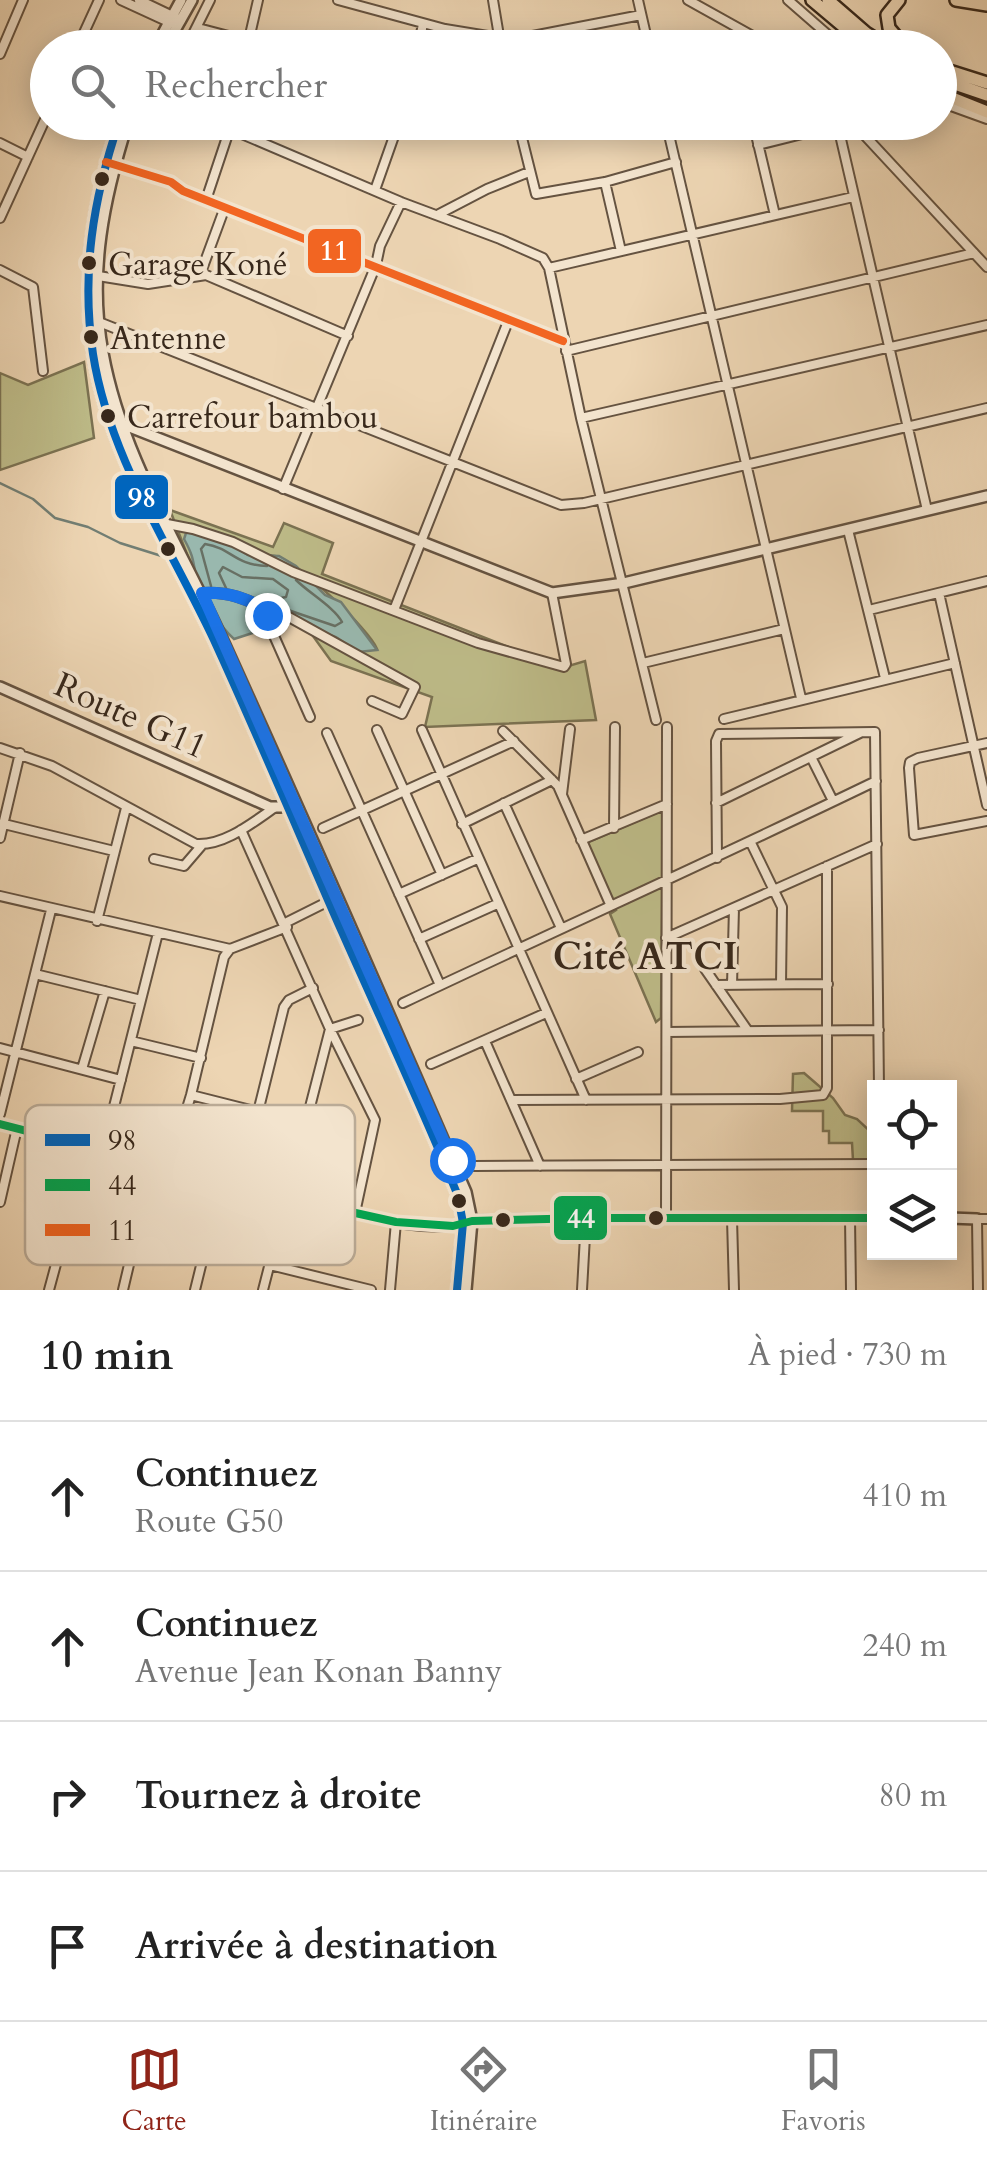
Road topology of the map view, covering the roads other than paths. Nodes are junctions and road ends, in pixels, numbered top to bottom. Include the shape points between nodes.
1 (22, 0) edge
2 (98, 0) edge
3 (121, 0) edge
4 (139, 0) edge
5 (181, 0) edge
6 (192, 0) edge
7 (210, 0) edge
8 (258, 0) edge
9 (338, 0) edge
10 (492, 0) edge
11 (638, 0) edge
12 (688, 0) edge
13 (788, 0) edge
14 (812, 0) edge
15 (828, 0) edge
16 (899, 0) edge
17 (956, 0) edge
18 (987, 5) edge
19 (641, 15) junction
20 (176, 21) junction
21 (423, 24) junction
22 (198, 28) joint
23 (85, 30) edge
24 (169, 30) edge
25 (172, 30) edge
26 (204, 30) edge
27 (250, 30) edge
28 (422, 30) edge
29 (449, 30) edge
30 (498, 30) edge
31 (573, 30) edge
32 (644, 30) edge
33 (742, 30) edge
34 (823, 30) edge
35 (848, 30) edge
36 (863, 30) edge
37 (891, 30) edge
38 (0, 54) edge
39 (957, 74) edge
40 (987, 84) edge
41 (957, 85) edge
42 (987, 95) edge
43 (957, 101) edge
44 (957, 107) edge
45 (987, 116) edge
46 (36, 140) edge
47 (115, 140) edge
48 (120, 140) edge
49 (226, 140) edge
50 (262, 140) edge
51 (394, 140) edge
52 (522, 140) edge
53 (670, 140) edge
54 (757, 140) edge
55 (780, 140) edge
56 (842, 140) edge
57 (870, 140) edge
58 (0, 143) edge
59 (758, 146) junction
60 (28, 157) junction
61 (676, 162) junction
62 (110, 163) junction
63 (528, 172) junction
64 (605, 182) junction
65 (375, 190) junction
66 (854, 196) junction
67 (206, 200) junction
68 (400, 202) junction
69 (225, 207) junction
70 (439, 214) junction
71 (775, 215) junction
72 (0, 218) edge
73 (692, 235) junction
74 (621, 250) junction
75 (974, 253) junction
76 (376, 265) junction
77 (987, 267) edge
78 (549, 268) junction
79 (0, 270) edge
80 (92, 275) junction
81 (200, 275) junction
82 (872, 278) junction
83 (712, 316) junction
84 (509, 319) junction
85 (99, 322) junction
86 (987, 325) edge
87 (348, 336) junction
88 (563, 340) junction
89 (888, 346) junction
90 (566, 351) junction
91 (43, 371) dead end
92 (727, 385) junction
93 (987, 408) edge
94 (318, 410) junction
95 (580, 418) junction
96 (115, 423) junction
97 (907, 428) junction
98 (454, 465) junction
99 (746, 467) junction
100 (284, 489) junction
101 (987, 496) edge
102 (602, 499) junction
103 (926, 510) junction
104 (167, 524) junction
105 (848, 530) junction
106 (421, 544) junction
107 (766, 548) junction
108 (178, 560) junction
109 (987, 581) edge
110 (624, 583) junction
111 (202, 593) junction
112 (552, 593) junction
113 (938, 593) junction
114 (269, 610) junction
115 (394, 610) junction
116 (870, 610) junction
117 (784, 629) junction
118 (643, 663) junction
119 (955, 664) junction
120 (885, 678) junction
121 (0, 686) edge
122 (801, 698) junction
123 (372, 701) dead end
124 (310, 717) dead end
125 (724, 719) dead end
126 (656, 720) dead end
127 (615, 727) dead end
128 (667, 727) dead end
129 (377, 730) dead end
130 (422, 730) dead end
131 (570, 730) dead end
132 (866, 730) junction
133 (503, 731) dead end
134 (328, 732) dead end
135 (514, 741) junction
136 (987, 743) edge
137 (975, 746) junction
138 (0, 748) edge
139 (20, 753) junction
140 (812, 758) junction
141 (442, 775) junction
142 (552, 780) junction
143 (876, 780) junction
144 (404, 791) junction
145 (562, 794) junction
146 (834, 801) junction
147 (292, 803) junction
148 (504, 803) junction
149 (667, 804) junction
150 (716, 804) junction
151 (987, 805) edge
152 (126, 808) junction
153 (274, 808) junction
154 (362, 810) junction
155 (987, 820) edge
156 (4, 824) junction
157 (462, 824) junction
158 (323, 828) dead end
159 (614, 828) junction
160 (241, 830) junction
161 (0, 838) edge
162 (581, 840) junction
163 (752, 842) junction
164 (877, 844) junction
165 (202, 845) junction
166 (114, 851) junction
167 (717, 858) junction
168 (154, 859) dead end
169 (477, 860) junction
170 (828, 866) junction
171 (442, 875) junction
172 (666, 880) junction
173 (776, 889) junction
174 (400, 894) junction
175 (0, 896) edge
176 (329, 901) junction
177 (498, 904) junction
178 (610, 904) junction
179 (734, 908) junction
180 (51, 910) junction
181 (97, 921) junction
182 (286, 925) junction
183 (561, 928) junction
184 (158, 933) junction
185 (666, 938) junction
186 (419, 939) junction
187 (230, 949) junction
188 (518, 949) junction
189 (705, 969) dead end
190 (35, 974) junction
191 (781, 984) junction
192 (828, 984) junction
193 (440, 985) junction
194 (716, 985) junction
195 (732, 985) junction
196 (313, 988) junction
197 (105, 992) junction
198 (141, 1000) junction
199 (403, 1002) dead end
200 (546, 1013) junction
201 (358, 1020) dead end
202 (330, 1029) junction
203 (828, 1030) junction
204 (879, 1030) junction
205 (748, 1031) junction
206 (667, 1032) junction
207 (131, 1040) junction
208 (485, 1041) junction
209 (0, 1048) edge
210 (16, 1052) junction
211 (638, 1052) dead end
212 (200, 1058) junction
213 (431, 1064) dead end
214 (82, 1070) junction
215 (576, 1079) junction
216 (121, 1080) junction
217 (879, 1080) edge
218 (192, 1095) junction
219 (512, 1100) junction
220 (586, 1100) junction
221 (667, 1100) junction
222 (115, 1105) edge
223 (189, 1105) edge
224 (231, 1105) edge
225 (260, 1105) edge
226 (312, 1105) edge
227 (0, 1114) edge
228 (0, 1124) edge
229 (18, 1128) junction
230 (25, 1130) edge
231 (867, 1164) edge
232 (474, 1166) dead end
233 (540, 1166) junction
234 (667, 1167) junction
235 (0, 1202) edge
236 (355, 1213) joint
237 (586, 1218) junction
238 (850, 1218) junction
239 (867, 1218) edge
240 (982, 1218) edge
241 (666, 1219) junction
242 (732, 1219) junction
243 (396, 1222) junction
244 (467, 1222) junction
245 (56, 1265) edge
246 (129, 1265) edge
247 (202, 1265) edge
248 (270, 1265) joint
249 (323, 1276) junction
250 (49, 1290) edge
251 (123, 1290) edge
252 (198, 1290) edge
253 (262, 1290) edge
254 (322, 1290) edge
255 (371, 1290) edge
256 (390, 1290) edge
257 (457, 1290) edge
258 (466, 1290) edge
259 (582, 1290) edge
260 (734, 1290) edge
261 (851, 1290) edge
262 (978, 1290) edge

1 - 38 street
2 - 23 street
3 - 20 street
4 - 20 street
5 - 20 street
6 - 20 street
7 - 22 street
8 - 27 street
9 - 21 street
10 - 30 street
11 - 19 street
12 - 33 street
13 - 34 street
14 - 35 highway
15 - 36 highway
16 - 37 highway via 888,15
17 - 18 highway
19 - 31 street
19 - 32 street
20 - 24 street
20 - 25 street
21 - 28 street
21 - 29 street
22 - 26 street
39 - 40 highway
41 - 42 highway
43 - 45 highway
44 - 45 street
46 - 60 street
47 - 62 street
48 - 62 street
49 - 67 street
50 - 65 street
51 - 65 street
52 - 63 street
53 - 61 street
54 - 59 street
55 - 59 street
56 - 66 street
57 - 75 street
58 - 60 street
59 - 71 street
60 - 72 street
61 - 64 street
61 - 73 street
62 - 67 street
62 - 80 street via 96,198
63 - 64 street via 536,194
63 - 70 street
64 - 74 street
65 - 68 street
66 - 71 street
66 - 82 street
67 - 69 street
68 - 70 street
68 - 76 street
69 - 76 street
69 - 81 street
70 - 78 street via 543,258
71 - 73 street
73 - 74 street
73 - 83 street
74 - 78 street
75 - 77 street
75 - 82 street
76 - 84 street
76 - 87 street
78 - 88 street
79 - 91 street via 33,287
80 - 81 street via 148,284
80 - 85 street
80 - 96 street via 94,356
81 - 87 street
82 - 83 street
82 - 89 street
83 - 90 street
83 - 92 street
84 - 88 street
84 - 98 street
85 - 94 street
85 - 96 street
86 - 89 street
87 - 94 street
88 - 90 street
89 - 92 street
89 - 97 street
90 - 95 street
92 - 95 street
92 - 99 street
93 - 97 street
94 - 98 street
94 - 100 street
95 - 102 street
96 - 100 street
96 - 104 street
96 - 108 street via 126,466
97 - 99 street
97 - 103 street
98 - 102 street via 554,504
98 - 106 street
99 - 102 street
99 - 107 street
100 - 106 street
101 - 103 street
102 - 110 street
103 - 105 street
104 - 108 street
104 - 115 street via 233,542
105 - 107 street
105 - 116 street
106 - 112 street
106 - 115 street
107 - 110 street
107 - 117 street
108 - 111 street
108 - 147 street
109 - 113 street
110 - 112 street
110 - 118 street
111 - 114 street via 250,599
111 - 147 street
112 - 115 street via 565,666 478,643
113 - 116 street
113 - 119 street
114 - 123 street via 415,687 402,714
114 - 124 street via 267,620
116 - 120 street
117 - 118 street
117 - 122 street
118 - 126 street
119 - 120 street
119 - 137 street
120 - 122 street
121 - 153 street, Route G11
122 - 125 street
127 - 159 street
128 - 149 street
129 - 144 street
130 - 141 street
131 - 145 street
132 - 140 street
132 - 143 street via 877,734
132 - 150 street via 718,734
133 - 135 street
134 - 154 street
135 - 141 street
135 - 142 street
136 - 137 street
137 - 151 street
137 - 155 street via 910,762 914,835
138 - 139 street
139 - 152 street
139 - 156 street
140 - 146 street
140 - 150 street
141 - 144 street
141 - 157 street
142 - 145 street
142 - 148 street
143 - 146 street
143 - 164 street
144 - 154 street
144 - 171 street
145 - 162 street
146 - 163 street
147 - 153 street
147 - 176 street
147 - 244 street via 466,1192
148 - 157 street
148 - 183 street
149 - 159 street
149 - 172 street
150 - 167 street
152 - 165 street
152 - 166 street
153 - 160 street
154 - 158 street
154 - 174 street
156 - 161 street
156 - 166 street
157 - 169 street
159 - 162 street
160 - 165 street
160 - 182 street
162 - 178 street
163 - 167 street
163 - 173 street
164 - 170 street
164 - 204 street
165 - 168 street via 184,866
166 - 181 street
167 - 172 street
169 - 171 street
169 - 177 street
170 - 173 street
170 - 192 street
171 - 174 street
172 - 178 street
172 - 185 street
173 - 179 street
173 - 191 street
174 - 186 street
175 - 180 street
176 - 182 street
176 - 244 street
177 - 186 street
177 - 188 street
178 - 183 street
179 - 185 street
179 - 195 street
180 - 181 street
180 - 190 street
181 - 184 street
182 - 187 street
182 - 196 street
183 - 188 street
184 - 187 street
184 - 198 street
185 - 206 street
186 - 193 street
187 - 212 street
188 - 193 street
188 - 200 street
189 - 194 street
190 - 197 street
190 - 210 street
191 - 192 street
191 - 195 street
192 - 203 street
193 - 199 street
194 - 195 street
194 - 205 street
196 - 202 street
196 - 225 street via 284,1007
197 - 198 street
197 - 214 street
198 - 207 street
200 - 208 street
200 - 215 street
201 - 202 street
202 - 226 street
202 - 236 street via 375,1120
203 - 204 street
203 - 205 street
203 - 221 street via 821,1096
204 - 217 street
205 - 206 street
206 - 221 street
207 - 212 street
207 - 216 street
208 - 213 street
208 - 219 street
209 - 210 street
210 - 214 street
210 - 227 street
211 - 215 street
212 - 218 street
214 - 216 street
215 - 220 street
216 - 222 street
218 - 223 street
218 - 224 street
219 - 220 street
219 - 233 street
220 - 221 street
221 - 234 street
228 - 229 street
229 - 230 street
229 - 235 street
231 - 234 street
232 - 233 street
233 - 234 street
234 - 241 street
236 - 243 street
237 - 241 street
237 - 244 street
237 - 259 street
238 - 239 street
238 - 242 street
238 - 261 street
240 - 262 street
241 - 242 street
242 - 260 street
243 - 244 street
243 - 256 street
244 - 257 street
244 - 258 street
245 - 250 street
246 - 251 street
247 - 252 street
248 - 249 street
248 - 253 street
249 - 254 street
249 - 255 street

